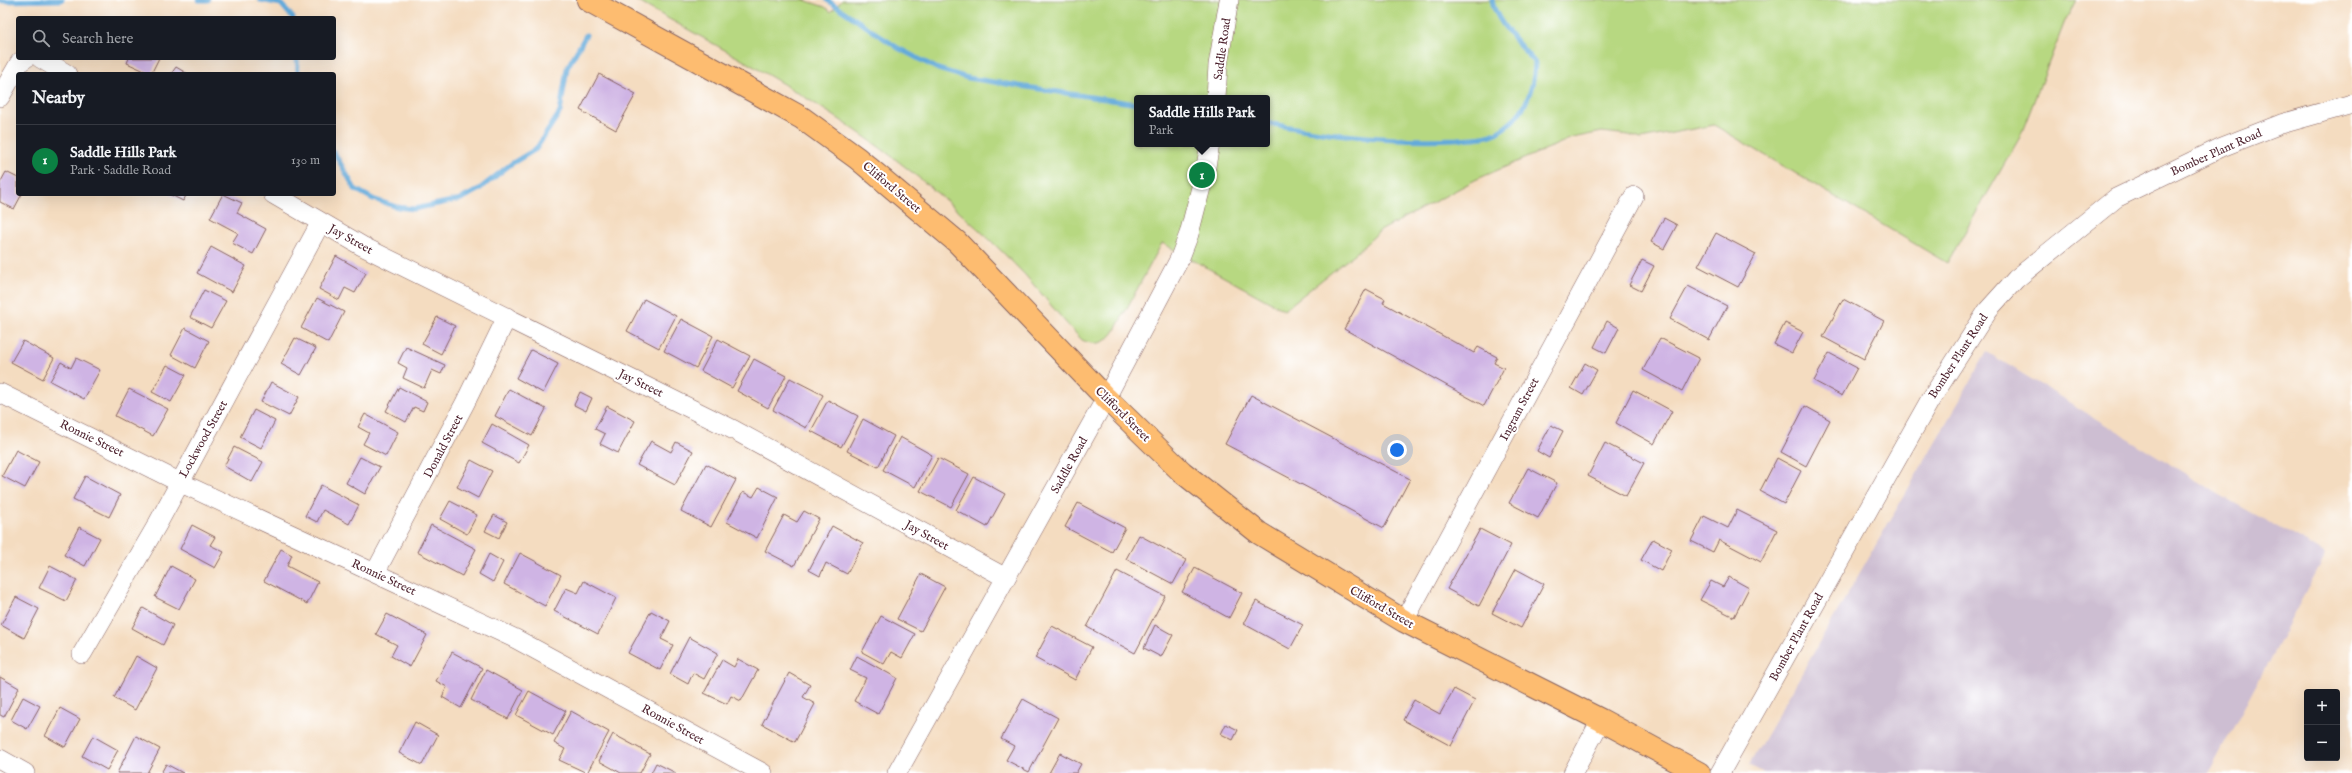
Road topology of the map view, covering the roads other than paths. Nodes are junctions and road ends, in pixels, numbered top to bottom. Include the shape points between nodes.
1 (588, 0) edge
2 (1229, 0) edge
3 (23, 60) edge
4 (43, 60) edge
5 (64, 72) edge
6 (1216, 95) edge
7 (0, 97) edge
8 (2352, 104) edge
9 (1209, 147) edge
10 (276, 196) edge
11 (1634, 196) dead end
12 (321, 222) junction
13 (507, 317) junction
14 (0, 393) edge
15 (1106, 398) junction
16 (180, 482) junction
17 (375, 573) junction
18 (1006, 578) junction
19 (1404, 621) junction
20 (82, 654) dead end
21 (1601, 720) junction
22 (0, 759) edge
23 (25, 773) edge
24 (763, 773) edge
25 (897, 773) edge
26 (1573, 773) edge
27 (1699, 773) edge
28 (1720, 773) edge

1 - 15 main road, Clifford Street via 802,118 857,158 957,242
2 - 6 street, Saddle Road via 1218,65
3 - 7 street via 10,77
4 - 5 street
8 - 28 street, Bomber Plant Road via 2281,124 2229,144 2116,198 2016,279 1988,310 1928,402
9 - 15 street, Saddle Road via 1194,214 1179,260
10 - 12 street, Jay Street
11 - 19 street, Ingram Street
12 - 13 street, Jay Street via 362,246
12 - 16 street, Lockwood Street
13 - 17 street, Donald Street via 465,403
13 - 18 street, Jay Street via 734,430
14 - 16 street, Ronnie Street
15 - 18 street, Saddle Road
15 - 19 main road, Clifford Street via 1182,472 1259,533
16 - 17 street, Ronnie Street
16 - 20 street, Lockwood Street
17 - 24 street, Ronnie Street via 516,639
18 - 25 street, Saddle Road
19 - 21 main road, Clifford Street
21 - 26 street
21 - 27 main road, Clifford Street
22 - 23 street

